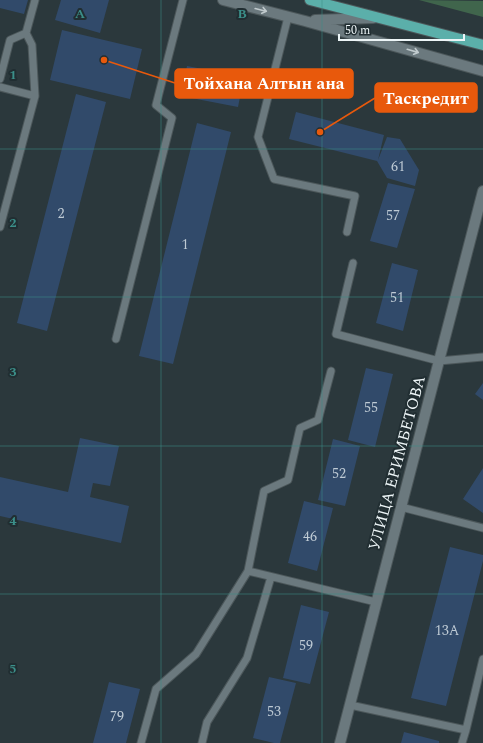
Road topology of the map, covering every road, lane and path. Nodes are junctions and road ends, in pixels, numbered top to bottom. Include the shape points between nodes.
1 (35, 0) edge
2 (183, 0) edge
3 (223, 0) edge
4 (310, 0) edge
5 (288, 16) junction
6 (377, 17) junction
7 (305, 21) junction
8 (26, 33) junction
9 (483, 45) edge
10 (483, 71) edge
11 (0, 79) edge
12 (0, 86) edge
13 (35, 96) junction
14 (483, 191) edge
15 (0, 227) edge
16 (347, 232) dead end
17 (353, 263) dead end
18 (116, 339) dead end
19 (483, 357) edge
20 (439, 360) junction
21 (331, 371) dead end
22 (401, 507) junction
23 (483, 528) edge
24 (248, 571) junction
25 (271, 577) junction
26 (376, 602) junction
27 (483, 659) edge
28 (350, 705) junction
29 (466, 730) junction
30 (141, 743) edge
31 (202, 743) edge
32 (340, 743) edge
33 (462, 743) edge

1 - 8 lane
2 - 18 lane via 156,105 172,118
3 -> 5 street
4 - 6 main road
5 - 7 street
5 - 16 lane via 258,137 274,179 355,196
6 - 7 street
6 - 9 main road
7 -> 10 street
8 - 11 lane via 10,40
8 - 13 lane via 32,45
12 - 13 lane
13 - 15 lane
14 - 20 street, УЛИЦА ЕРИМБЕТОВА
17 - 20 lane via 336,334
19 - 20 lane
20 - 22 street, УЛИЦА ЕРИМБЕТОВА
21 - 24 lane via 318,420 300,428 288,480 264,491
22 - 23 lane
22 - 26 street, УЛИЦА ЕРИМБЕТОВА
24 - 25 lane
24 - 30 lane via 196,654 156,688
25 - 26 lane
25 - 31 lane via 247,658 208,722
26 - 28 street, УЛИЦА ЕРИМБЕТОВА
27 - 29 lane
28 - 29 lane
28 - 32 street, УЛИЦА ЕРИМБЕТОВА
29 - 33 lane

